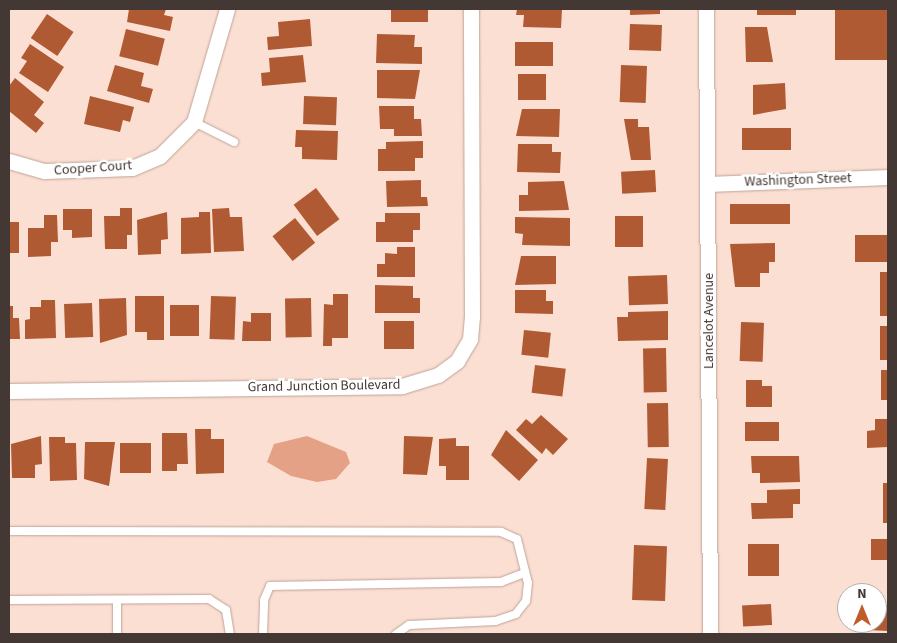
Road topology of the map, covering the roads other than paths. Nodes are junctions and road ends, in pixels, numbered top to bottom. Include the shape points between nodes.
1 (227, 9) edge
2 (471, 9) edge
3 (706, 9) edge
4 (194, 122) junction
5 (234, 142) dead end
6 (9, 161) edge
7 (888, 177) edge
8 (708, 184) junction
9 (9, 391) edge
10 (9, 530) edge
11 (524, 573) junction
12 (9, 600) edge
13 (117, 600) junction
14 (117, 634) edge
15 (230, 634) edge
16 (263, 634) edge
17 (396, 634) edge
18 (710, 634) edge

1 - 4 street, Cooper Court
2 - 9 street, Grand Junction Boulevard via 472,317 470,339 457,361 438,375 402,386
3 - 8 street, Lancelot Avenue
4 - 5 lane
4 - 6 street, Cooper Court via 160,156 132,168 45,171
7 - 8 street, Washington Street
8 - 18 street, Lancelot Avenue
10 - 11 lane via 501,532 517,539 525,558
11 - 16 lane via 501,582 270,586 264,600
11 - 17 lane via 528,582 526,601 516,614 496,621 409,625
12 - 13 lane
13 - 14 lane
13 - 15 lane via 209,599 226,610

